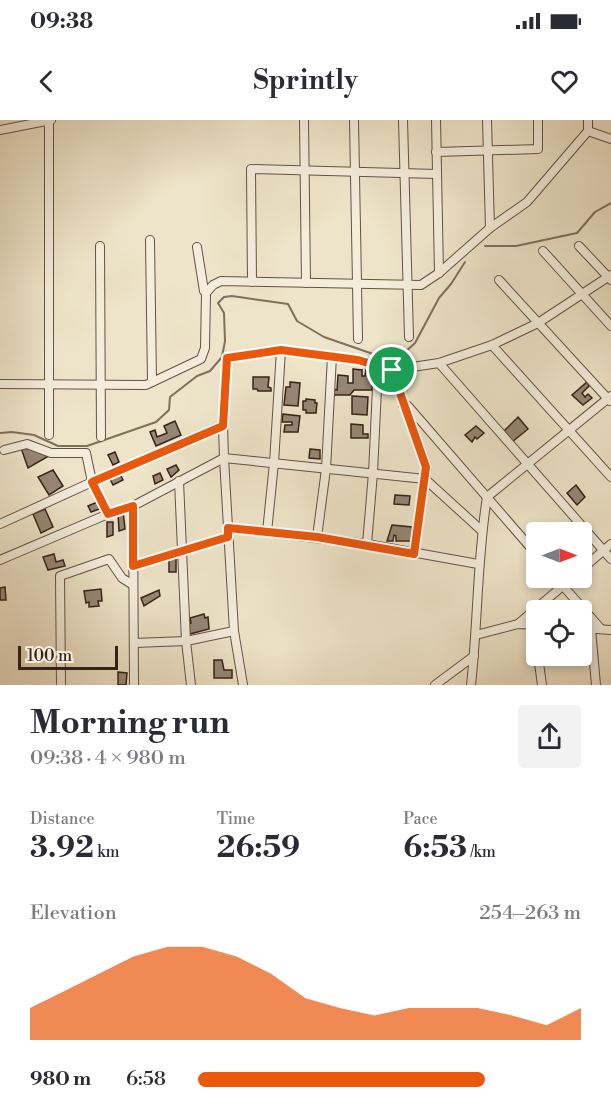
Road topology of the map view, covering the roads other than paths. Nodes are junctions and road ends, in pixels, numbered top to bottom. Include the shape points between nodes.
1 (50, 120) edge
2 (304, 120) edge
3 (354, 120) edge
4 (403, 120) edge
5 (436, 120) edge
6 (487, 120) edge
7 (538, 120) edge
8 (588, 120) edge
9 (0, 130) edge
10 (588, 131) junction
11 (611, 139) edge
12 (488, 150) junction
13 (436, 152) junction
14 (305, 170) junction
15 (355, 172) junction
16 (404, 173) junction
17 (437, 174) junction
18 (490, 228) junction
19 (150, 240) dead end
20 (100, 246) dead end
21 (579, 246) dead end
22 (197, 247) dead end
23 (543, 251) dead end
24 (439, 273) junction
25 (610, 277) edge
26 (499, 280) dead end
27 (252, 282) junction
28 (306, 283) junction
29 (357, 284) junction
30 (408, 285) junction
31 (206, 293) junction
32 (582, 294) junction
33 (538, 323) junction
34 (611, 326) edge
35 (409, 337) dead end
36 (358, 339) dead end
37 (492, 345) junction
38 (281, 350) junction
39 (332, 356) junction
40 (439, 363) junction
41 (378, 367) junction
42 (392, 370) junction
43 (152, 382) junction
44 (0, 384) edge
45 (48, 384) junction
46 (100, 385) junction
47 (610, 399) edge
48 (404, 405) junction
49 (223, 426) junction
50 (569, 431) junction
51 (49, 435) dead end
52 (101, 437) dead end
53 (4, 450) dead end
54 (224, 458) junction
55 (274, 463) junction
56 (527, 464) junction
57 (326, 469) junction
58 (373, 473) junction
59 (611, 477) edge
60 (425, 479) junction
61 (179, 481) junction
62 (92, 482) junction
63 (487, 497) junction
64 (133, 506) junction
65 (108, 514) junction
66 (0, 524) edge
67 (481, 530) junction
68 (228, 532) junction
69 (267, 532) junction
70 (317, 537) junction
71 (526, 542) edge
72 (367, 544) junction
73 (611, 544) edge
74 (603, 550) junction
75 (182, 551) junction
76 (414, 554) junction
77 (611, 559) edge
78 (0, 560) edge
79 (592, 560) edge
80 (478, 564) junction
81 (133, 566) junction
82 (133, 585) junction
83 (560, 588) edge
84 (566, 588) edge
85 (518, 624) junction
86 (526, 624) edge
87 (592, 629) edge
88 (601, 630) junction
89 (611, 630) edge
90 (234, 631) junction
91 (476, 635) junction
92 (186, 641) junction
93 (134, 643) junction
94 (474, 656) junction
95 (592, 662) edge
96 (539, 666) edge
97 (61, 685) edge
98 (134, 685) edge
99 (191, 685) edge
100 (243, 685) edge
101 (435, 685) edge
102 (471, 685) edge
103 (542, 685) edge
104 (596, 685) edge

1 - 9 street
1 - 45 street
2 - 14 street
3 - 15 street
4 - 16 street
5 - 13 street
6 - 12 street
7 - 12 street via 538,149
8 - 10 street
10 - 11 street
10 - 18 street via 527,202
12 - 13 street
12 - 18 street
13 - 17 street
14 - 15 street
14 - 27 street via 251,169
14 - 28 street
15 - 16 street
15 - 29 street
16 - 17 street
16 - 30 street
17 - 24 street
18 - 24 street
19 - 43 street
20 - 46 street
21 - 25 street
22 - 31 street
23 - 32 street
24 - 30 street via 421,285
25 - 32 street
26 - 33 street
27 - 28 street
27 - 31 street via 221,281
28 - 29 street
29 - 30 street
29 - 36 street
30 - 35 street
31 - 43 street via 205,348 201,359
32 - 33 street
32 - 34 street
33 - 37 street
33 - 47 street
37 - 40 street
37 - 50 street
38 - 39 street
38 - 49 street via 227,358
38 - 55 street
39 - 41 street
39 - 57 street
40 - 42 street
40 - 56 street
41 - 42 street
41 - 58 street
42 - 48 street
43 - 46 street
44 - 45 street
45 - 46 street
45 - 51 street
46 - 52 street
47 - 50 street
48 - 60 street via 426,467
48 - 63 street
49 - 54 street
49 - 62 street
50 - 56 street
50 - 59 street
53 - 62 street via 27,444 51,453 86,453
54 - 55 street
54 - 61 street
54 - 68 street
55 - 57 street
55 - 69 street
56 - 63 street
56 - 74 street
57 - 58 street
57 - 70 street
58 - 60 street
58 - 72 street
60 - 67 street
60 - 76 street
61 - 64 street
61 - 75 street
62 - 65 street
62 - 66 street
63 - 67 street
63 - 71 street
64 - 65 street
64 - 81 street
65 - 78 street
67 - 80 street
68 - 69 street
68 - 75 street
68 - 90 street
69 - 70 street
70 - 72 street
72 - 76 street
73 - 74 street
74 - 77 street
74 - 79 street
75 - 81 street
75 - 92 street
76 - 80 street
80 - 91 street
81 - 82 street
82 - 93 street
82 - 97 street via 122,578 109,559 60,576
83 - 85 street
84 - 88 street
85 - 86 street
85 - 91 street
87 - 88 street
88 - 89 street
90 - 92 street
90 - 100 street
91 - 94 street
92 - 93 street
92 - 99 street
93 - 98 street
94 - 101 street
94 - 102 street
95 - 104 street
96 - 103 street

